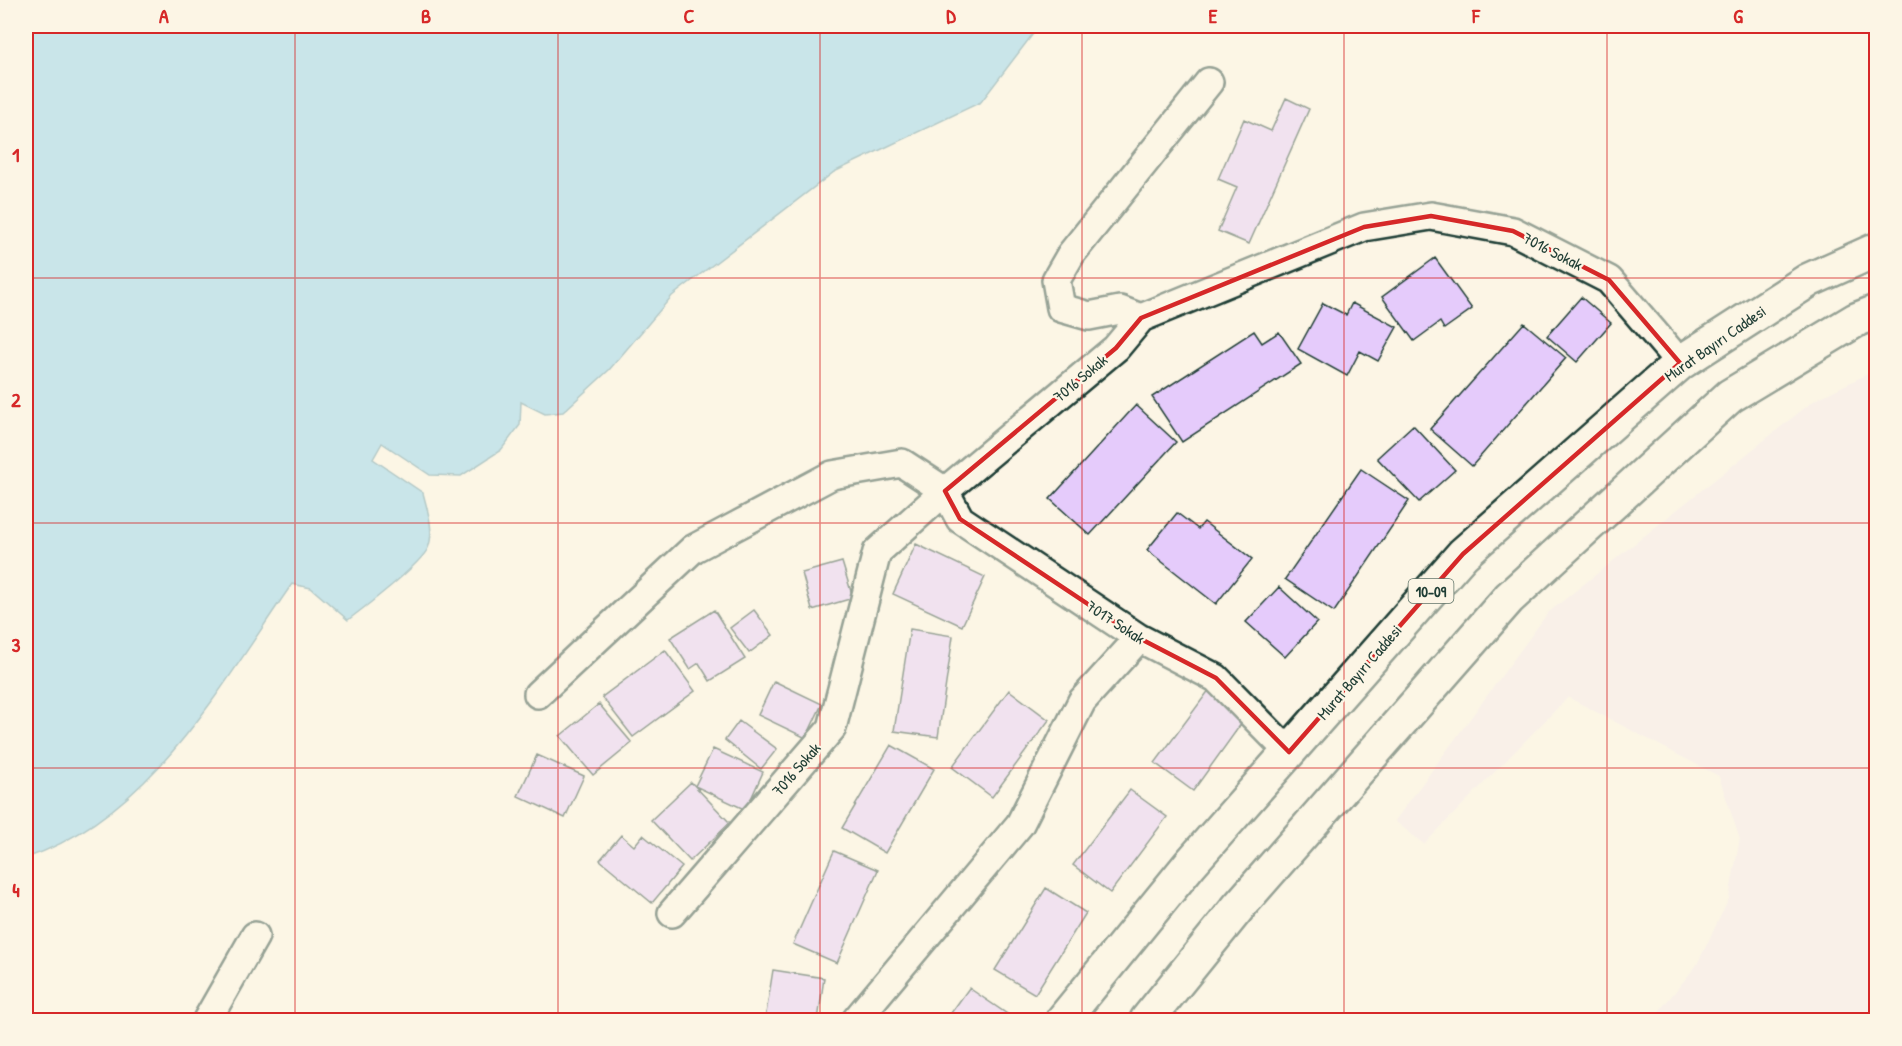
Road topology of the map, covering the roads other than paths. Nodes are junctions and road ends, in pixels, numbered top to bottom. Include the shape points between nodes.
1 (1209, 82) dead end
2 (1876, 250) edge
3 (1876, 312) edge
4 (1141, 318) junction
5 (1680, 363) junction
6 (945, 491) junction
7 (1139, 638) junction
8 (537, 694) dead end
9 (1289, 752) junction
10 (672, 913) dead end
11 (255, 936) dead end
12 (207, 1020) edge
13 (856, 1020) edge
14 (1063, 1020) edge
15 (1147, 1020) edge

1 - 4 street via 1071,254 1056,280 1061,308 1089,316 1120,310
2 - 5 main road, Murat Bayırı Caddesi / 10-09 via 1809,280
3 - 15 main road via 1856,320 1730,396 1509,598 1239,905
4 - 5 street, 7016 Sokak via 1364,227 1431,216 1513,231 1609,280
4 - 6 street, 7016 Sokak via 1116,348
5 - 9 main road, Murat Bayırı Caddesi / 10-09 via 1463,554
6 - 7 street, 7017 Sokak via 960,519
6 - 8 street via 902,463 832,475 693,549
6 - 10 street, 7016 Sokak via 877,552 832,728
7 - 9 street, 7017 Sokak via 1216,678
7 - 13 street via 1082,701 1020,824
9 - 14 main road, Murat Bayırı Caddesi / 10-09 via 1190,864
11 - 12 street

